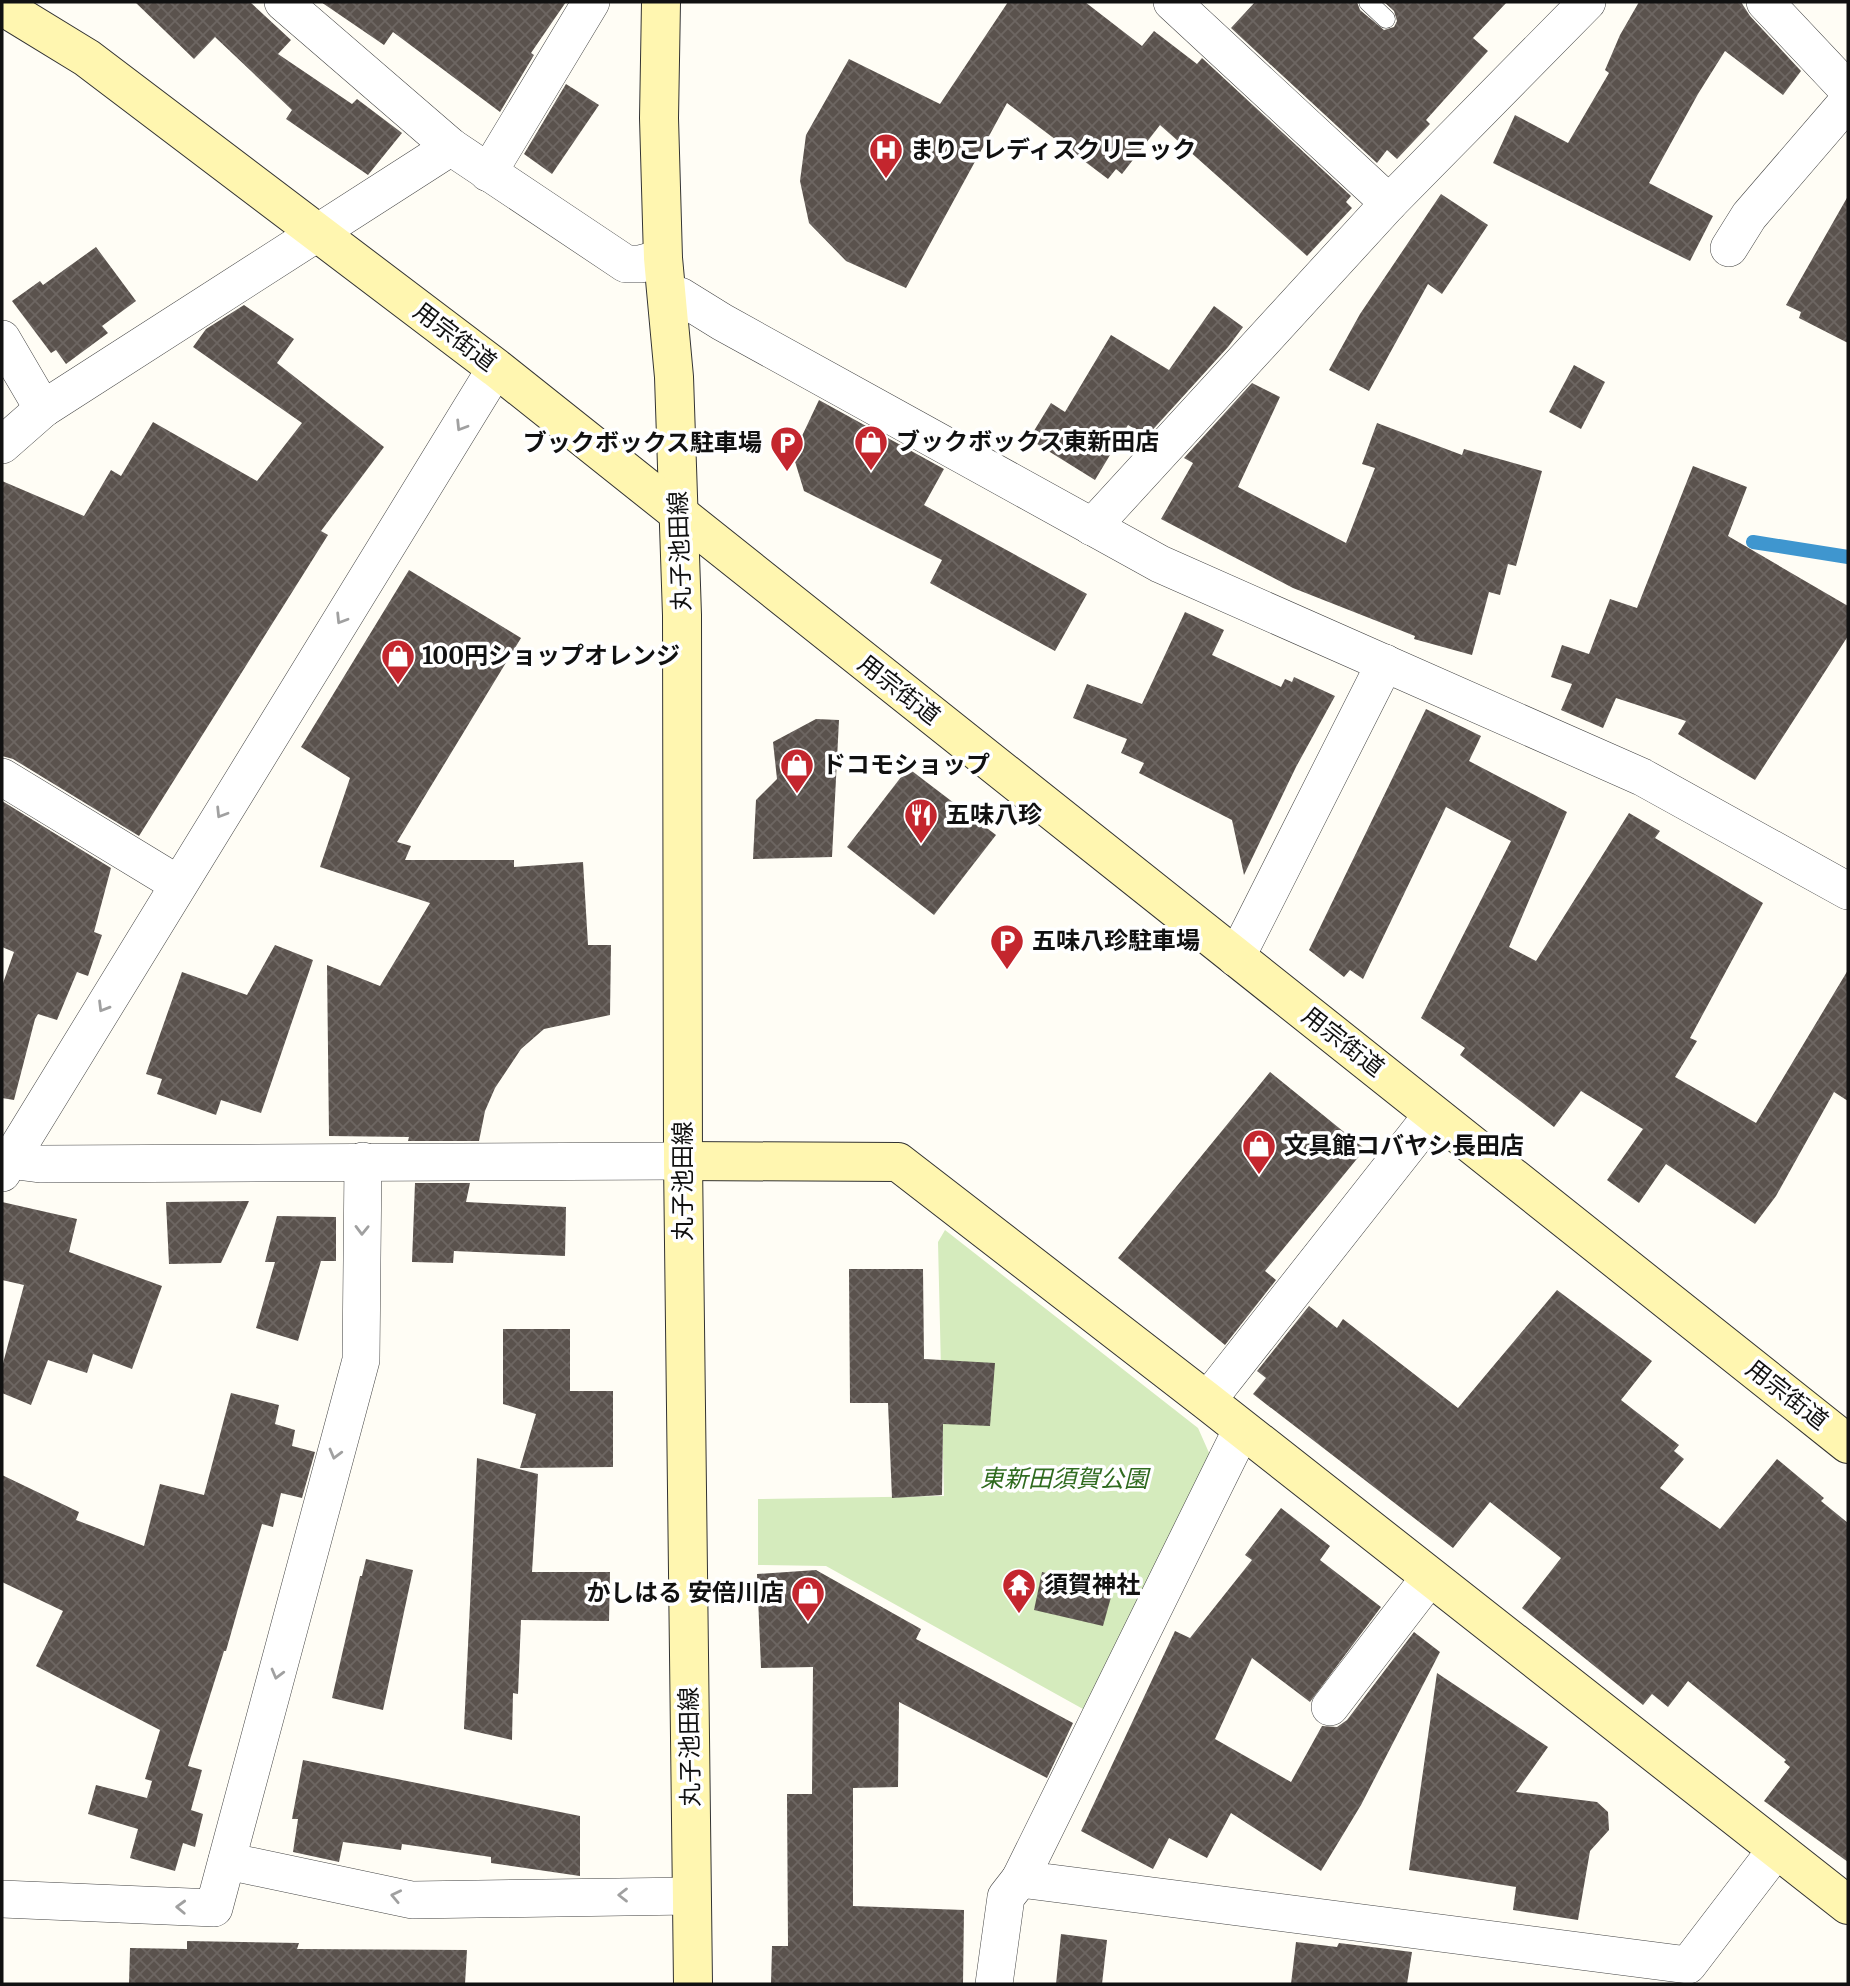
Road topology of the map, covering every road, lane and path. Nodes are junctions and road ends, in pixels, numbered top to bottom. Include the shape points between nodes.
1 (283, 2) edge
2 (591, 2) edge
3 (661, 2) edge
4 (670, 2) edge
5 (1172, 2) edge
6 (1367, 2) edge
7 (1587, 2) edge
8 (1765, 2) edge
9 (2, 6) edge
10 (1386, 19) dead end
11 (1848, 90) edge
12 (1848, 102) edge
13 (451, 147) junction
14 (488, 173) junction
15 (1389, 203) junction
16 (318, 232) junction
17 (1729, 248) dead end
18 (663, 258) junction
19 (680, 296) junction
20 (2, 339) edge
21 (496, 368) junction
22 (674, 377) junction
23 (43, 409) junction
24 (2, 445) edge
25 (680, 515) junction
26 (1092, 527) junction
27 (1385, 663) junction
28 (2, 777) edge
29 (178, 884) junction
30 (1848, 891) edge
31 (1236, 958) junction
32 (1433, 1114) junction
33 (363, 1161) junction
34 (683, 1161) junction
35 (6, 1166) edge
36 (1207, 1401) junction
37 (1242, 1429) junction
38 (1848, 1444) edge
39 (1430, 1577) junction
40 (1330, 1707) dead end
41 (1776, 1850) junction
42 (227, 1861) junction
43 (1020, 1879) junction
44 (691, 1896) junction
45 (2, 1899) edge
46 (1848, 1905) edge
47 (693, 1984) edge
48 (994, 1984) edge

1 - 13 street
2 - 14 street
3 - 18 street, 丸子池田線
4 - 19 street, 丸子池田線
5 - 15 street
6 - 10 lane
7 - 15 street
8 - 11 street
9 - 16 street, 用宗街道 via 87,58
12 - 17 street via 1749,216
13 - 14 street
13 - 16 street
14 - 18 street via 626,264
15 - 26 street
16 - 21 street, 用宗街道
16 - 23 street
18 - 22 street, 丸子池田線
19 - 22 street, 丸子池田線
19 - 26 street
20 - 23 street
21 - 25 street, 用宗街道
21 -> 29 street
22 - 25 street, 丸子池田線
23 - 24 street
25 - 31 street, 用宗街道
25 - 34 street, 丸子池田線
26 - 27 street via 1160,564
27 - 30 street via 1642,777
27 - 31 street
28 - 29 street
29 -> 35 street
31 - 32 street, 用宗街道
32 - 36 street
32 - 38 street, 用宗街道
33 - 34 street
33 - 35 street
33 -> 42 street via 360,1360
34 - 36 street via 898,1162
34 - 44 street, 丸子池田線
36 - 37 street
37 - 39 street
37 - 43 street
39 - 40 street
39 - 41 street
41 - 43 street via 1688,1965
41 - 46 street
44 -> 42 street via 412,1900
42 -> 45 street via 214,1908
43 - 48 street via 1006,1897
44 - 47 street, 丸子池田線

